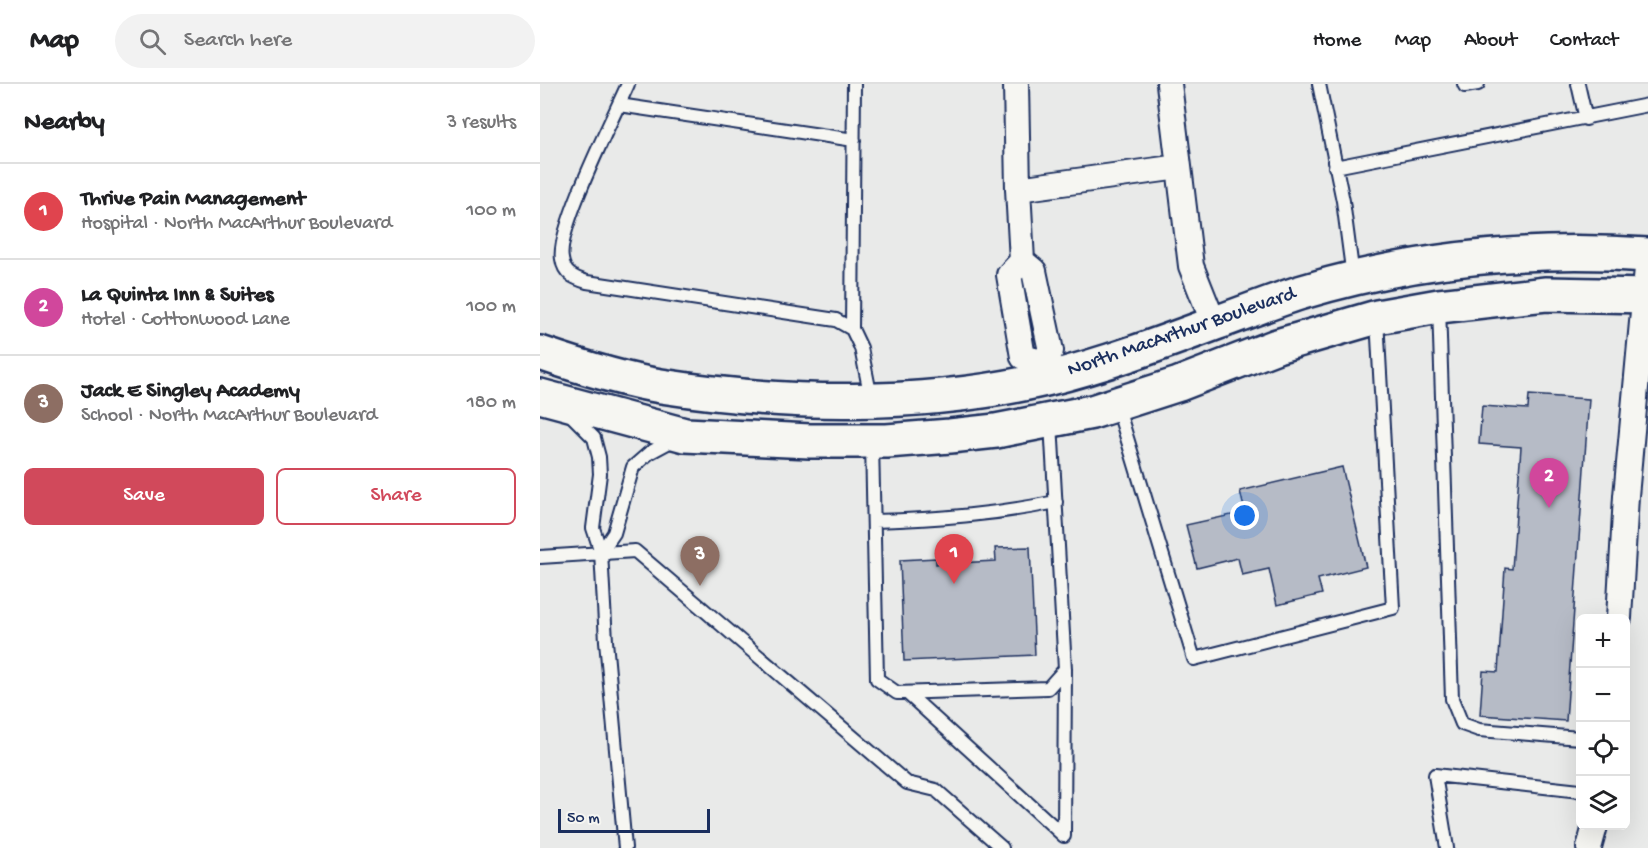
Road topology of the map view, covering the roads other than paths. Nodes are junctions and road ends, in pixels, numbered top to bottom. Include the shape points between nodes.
1 (628, 84) edge
2 (854, 84) edge
3 (1016, 84) edge
4 (1169, 84) edge
5 (1319, 84) edge
6 (1464, 84) edge
7 (1478, 84) edge
8 (1578, 84) edge
9 (619, 105) junction
10 (1648, 105) edge
11 (1586, 119) junction
12 (854, 140) junction
13 (1179, 167) junction
14 (1335, 167) junction
15 (1018, 189) junction
16 (1648, 256) edge
17 (1353, 278) junction
18 (1647, 296) edge
19 (1439, 306) junction
20 (1377, 317) junction
21 (1214, 324) junction
22 (852, 329) junction
23 (540, 353) edge
24 (1044, 371) junction
25 (549, 399) edge
26 (871, 400) junction
27 (1117, 404) junction
28 (1051, 420) junction
29 (685, 435) junction
30 (1640, 436) edge
31 (872, 441) junction
32 (1056, 502) junction
33 (874, 521) junction
34 (601, 552) junction
35 (540, 557) edge
36 (1619, 614) edge
37 (1065, 669) junction
38 (907, 693) junction
39 (1576, 738) edge
40 (1576, 790) edge
41 (1594, 830) edge
42 (625, 848) edge
43 (1002, 848) edge
44 (1447, 848) edge
45 (1589, 848) edge

1 - 9 lane
2 - 12 lane
3 - 15 street
4 - 13 street
5 - 14 lane
6 - 7 lane
8 - 11 lane
9 - 12 lane
9 - 22 lane via 562,242 565,270 587,282 837,320
10 - 11 lane
11 - 14 lane
12 - 22 lane
13 - 15 street
13 - 21 street via 1191,266
14 - 17 lane
15 - 24 street via 1022,261 1034,271 1051,351
16 - 17 main road, North MacArthur Boulevard via 1599,252 1495,255
16 - 18 street
17 - 21 main road, North MacArthur Boulevard via 1298,293
18 - 19 main road, North MacArthur Boulevard via 1546,294
18 - 30 street
19 - 20 main road, North MacArthur Boulevard
19 - 39 lane via 1452,699 1462,724 1479,730
20 - 27 main road, North MacArthur Boulevard via 1277,346
20 - 27 lane via 1393,608 1194,659
21 - 24 main road, North MacArthur Boulevard via 1128,356
22 - 26 lane via 861,348
23 - 26 main road, North MacArthur Boulevard via 658,386 767,397
24 - 26 main road, North MacArthur Boulevard via 968,393
25 - 29 main road, North MacArthur Boulevard
25 - 34 lane via 594,438 600,474 593,528
26 - 31 main road
27 - 28 main road, North MacArthur Boulevard
28 - 31 main road, North MacArthur Boulevard via 996,431
28 - 32 lane
29 - 31 main road, North MacArthur Boulevard via 772,441
29 - 34 lane via 649,453 633,467 614,533
30 - 36 street via 1626,496
31 - 33 lane
32 - 33 lane via 1006,512
32 - 37 lane
33 - 38 lane via 877,679 897,693
34 - 35 lane
34 - 42 lane
34 - 43 lane via 635,551 907,783 936,790
37 - 38 lane via 1048,688
37 - 38 lane via 1064,836
40 - 44 lane via 1435,775
41 - 45 street

